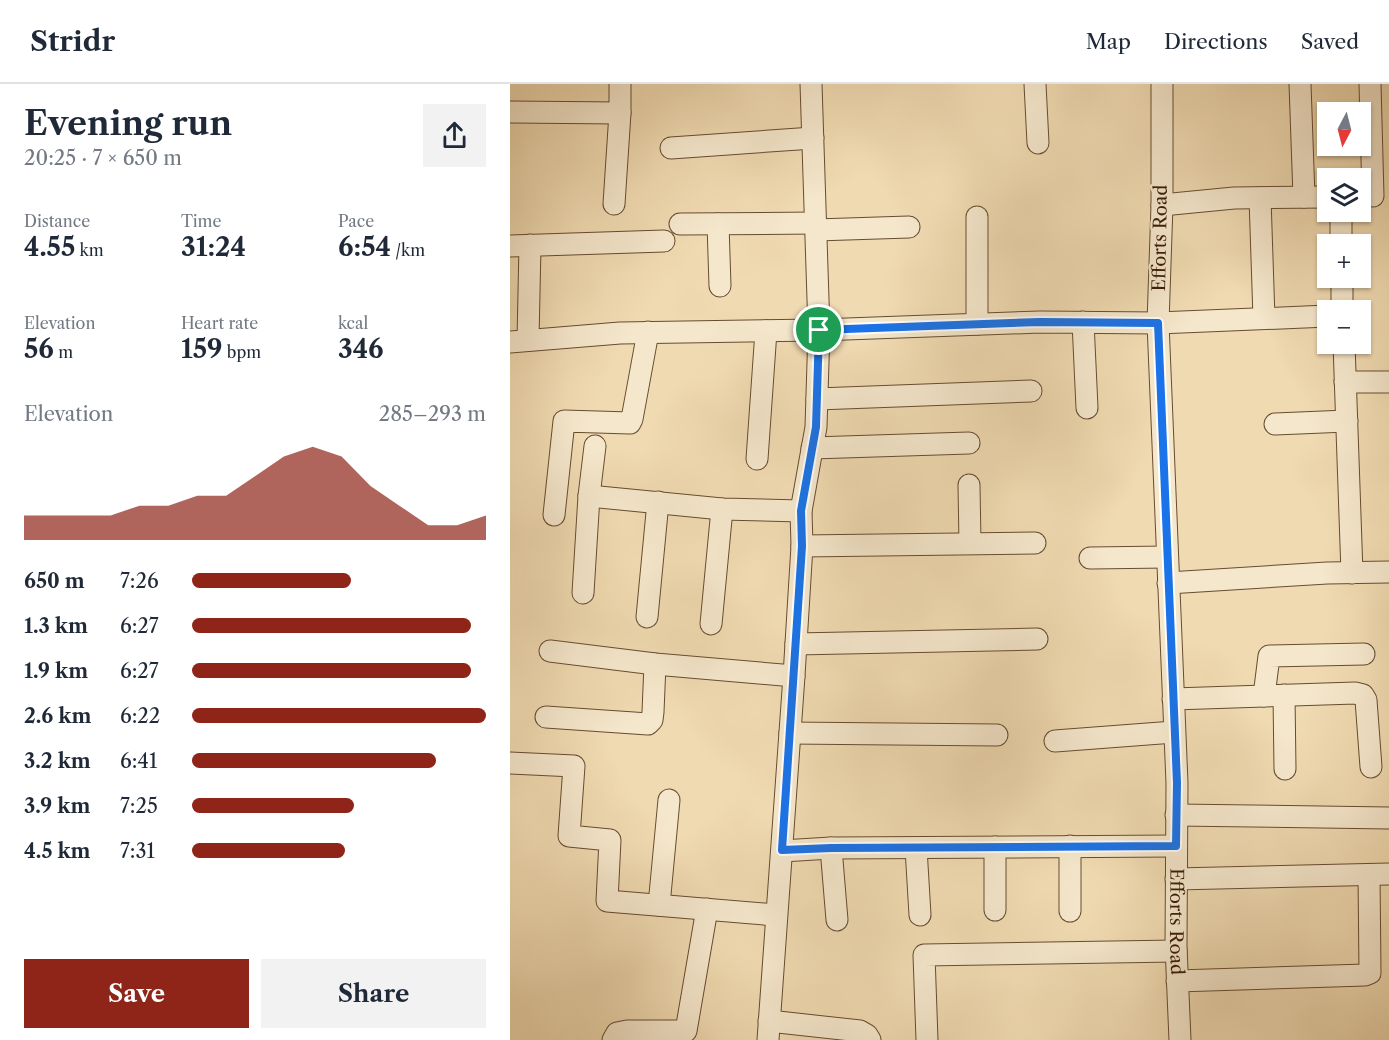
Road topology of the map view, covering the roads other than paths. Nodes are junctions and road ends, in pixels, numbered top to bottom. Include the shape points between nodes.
1 (620, 84) edge
2 (812, 84) edge
3 (1035, 84) edge
4 (1162, 84) edge
5 (1300, 84) edge
6 (1370, 84) edge
7 (510, 112) edge
8 (620, 113) junction
9 (813, 138) junction
10 (1038, 143) dead end
11 (671, 148) dead end
12 (1374, 196) edge
13 (1304, 197) junction
14 (1317, 197) edge
15 (1260, 198) junction
16 (614, 204) dead end
17 (1162, 205) junction
18 (977, 217) dead end
19 (680, 224) dead end
20 (718, 224) junction
21 (816, 226) junction
22 (909, 227) dead end
23 (664, 241) dead end
24 (520, 245) edge
25 (720, 285) dead end
26 (1317, 316) edge
27 (1264, 318) junction
28 (1083, 322) junction
29 (1158, 323) junction
30 (977, 324) junction
31 (819, 330) junction
32 (766, 331) junction
33 (648, 332) junction
34 (519, 341) edge
35 (1344, 354) edge
36 (1345, 382) junction
37 (1389, 382) edge
38 (1031, 390) dead end
39 (817, 399) junction
40 (1087, 408) dead end
41 (1347, 421) junction
42 (1275, 424) dead end
43 (969, 443) dead end
44 (596, 446) dead end
45 (812, 448) junction
46 (757, 459) dead end
47 (969, 485) dead end
48 (589, 496) junction
49 (658, 502) junction
50 (722, 509) junction
51 (801, 511) junction
52 (554, 515) dead end
53 (970, 543) junction
54 (1035, 543) dead end
55 (802, 546) junction
56 (1167, 557) junction
57 (1090, 558) dead end
58 (1389, 572) edge
59 (1352, 573) junction
60 (1168, 583) junction
61 (583, 593) dead end
62 (647, 617) dead end
63 (711, 624) dead end
64 (1037, 639) dead end
65 (796, 644) junction
66 (550, 651) dead end
67 (1364, 654) dead end
68 (655, 664) junction
69 (794, 676) junction
70 (1274, 695) junction
71 (1173, 699) junction
72 (546, 717) dead end
73 (1174, 732) junction
74 (790, 733) junction
75 (997, 735) dead end
76 (1055, 741) dead end
77 (510, 763) edge
78 (1371, 767) dead end
79 (1285, 769) dead end
80 (669, 800) dead end
81 (1176, 815) junction
82 (1389, 818) edge
83 (1070, 846) junction
84 (1176, 846) junction
85 (995, 847) junction
86 (831, 848) junction
87 (916, 848) junction
88 (782, 850) junction
89 (1379, 874) edge
90 (1176, 879) junction
91 (660, 905) junction
92 (707, 909) junction
93 (995, 910) dead end
94 (1070, 911) dead end
95 (776, 915) junction
96 (920, 915) dead end
97 (837, 920) dead end
98 (1176, 951) junction
99 (1178, 981) junction
100 (768, 1030) edge
101 (613, 1040) edge
102 (870, 1040) edge
103 (927, 1040) edge
104 (1180, 1040) edge

1 - 8 street
2 - 9 street
3 - 10 street
4 - 17 street, Efforts Road
5 - 13 street
6 - 12 street
7 - 8 street
8 - 16 street
9 - 11 street
9 - 21 street
13 - 14 street
13 - 15 street
15 - 17 street
15 - 27 street
17 - 29 street, Efforts Road
18 - 30 street
19 - 20 street
20 - 21 street
20 - 25 street
21 - 22 street
21 - 31 street
23 - 24 street
24 - 34 street
26 - 27 street
27 - 29 street
28 - 29 street
28 - 30 street
28 - 40 street
29 - 56 street, Efforts Road
30 - 31 street
31 - 32 street
31 - 39 street
32 - 33 street
32 - 46 street
33 - 34 street
33 - 52 street via 630,423 564,421
35 - 36 street
36 - 37 street
36 - 41 street
38 - 39 street
39 - 45 street
41 - 42 street
41 - 59 street
43 - 45 street
44 - 48 street
45 - 51 street
47 - 53 street
48 - 49 street
48 - 61 street
49 - 50 street
49 - 62 street
50 - 51 street
50 - 63 street
51 - 55 street
53 - 54 street
53 - 55 street
55 - 65 street
56 - 57 street
56 - 60 street, Efforts Road
58 - 59 street
59 - 60 street
60 - 71 street, Efforts Road
64 - 65 street
65 - 69 street
66 - 68 street
67 - 70 street via 1269,656
68 - 69 street
68 - 72 street via 653,712 648,724
69 - 74 street
70 - 71 street
70 - 78 street via 1363,695
70 - 79 street
71 - 73 street, Efforts Road
73 - 76 street
73 - 81 street, Efforts Road
74 - 75 street
74 - 88 street
77 - 91 street via 574,766 569,836 610,840 607,901
80 - 91 street
81 - 82 street
81 - 84 street, Efforts Road
83 - 84 street
83 - 85 street
83 - 94 street
84 - 90 street, Efforts Road
85 - 87 street
85 - 93 street
86 - 87 street
86 - 88 street
86 - 97 street
87 - 96 street
88 - 95 street
89 - 90 street
89 - 99 street via 1370,973
90 - 98 street, Efforts Road
91 - 92 street
92 - 95 street
92 - 101 street via 686,1031 627,1031 617,1033
95 - 100 street
98 - 99 street, Efforts Road
98 - 103 street via 924,955
99 - 104 street, Efforts Road
100 - 102 street via 861,1031

